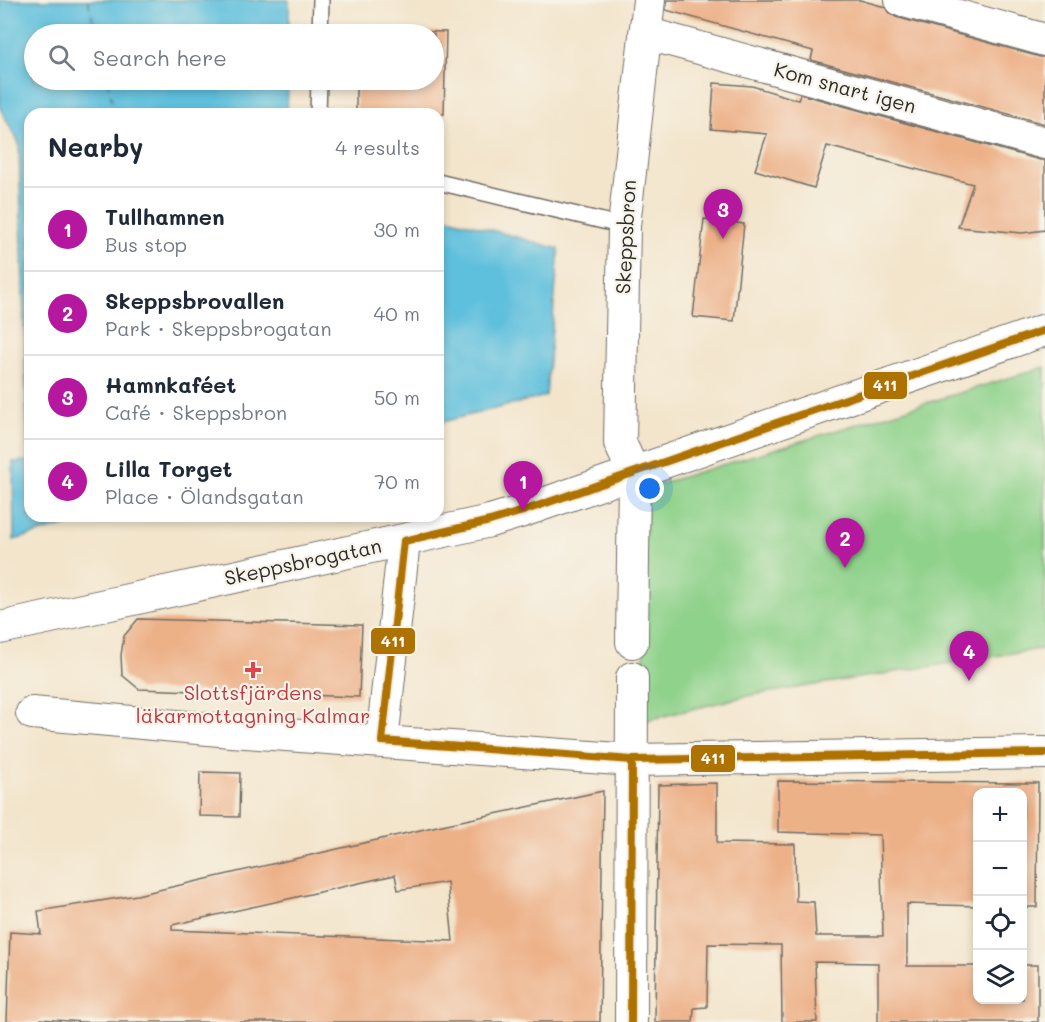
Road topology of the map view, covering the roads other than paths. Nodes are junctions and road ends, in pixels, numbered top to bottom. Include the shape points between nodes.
1 (321, 0) edge
2 (648, 0) edge
3 (901, 0) edge
4 (320, 24) edge
5 (645, 33) junction
6 (1045, 40) edge
7 (319, 90) edge
8 (318, 108) edge
9 (1045, 143) edge
10 (444, 183) edge
11 (624, 226) junction
12 (1045, 330) edge
13 (634, 472) junction
14 (404, 541) junction
15 (0, 628) edge
16 (632, 642) dead end
17 (632, 678) dead end
18 (32, 712) dead end
19 (382, 741) junction
20 (1045, 753) edge
21 (632, 760) junction
22 (631, 1022) edge

1 - 4 lane
2 - 5 street, Skeppsbron
3 - 6 street
5 - 9 street, Kom snart igen
5 - 11 street, Skeppsbron
7 - 8 lane
10 - 11 lane
11 - 13 street, Skeppsbron via 620,442
12 - 13 street, Skeppsbrogatan
13 - 14 street, Skeppsbrogatan via 490,521
13 - 16 street
14 - 15 street, Skeppsbrogatan
14 - 19 street
17 - 21 street
18 - 19 street
19 - 21 street
20 - 21 street
21 - 22 street

